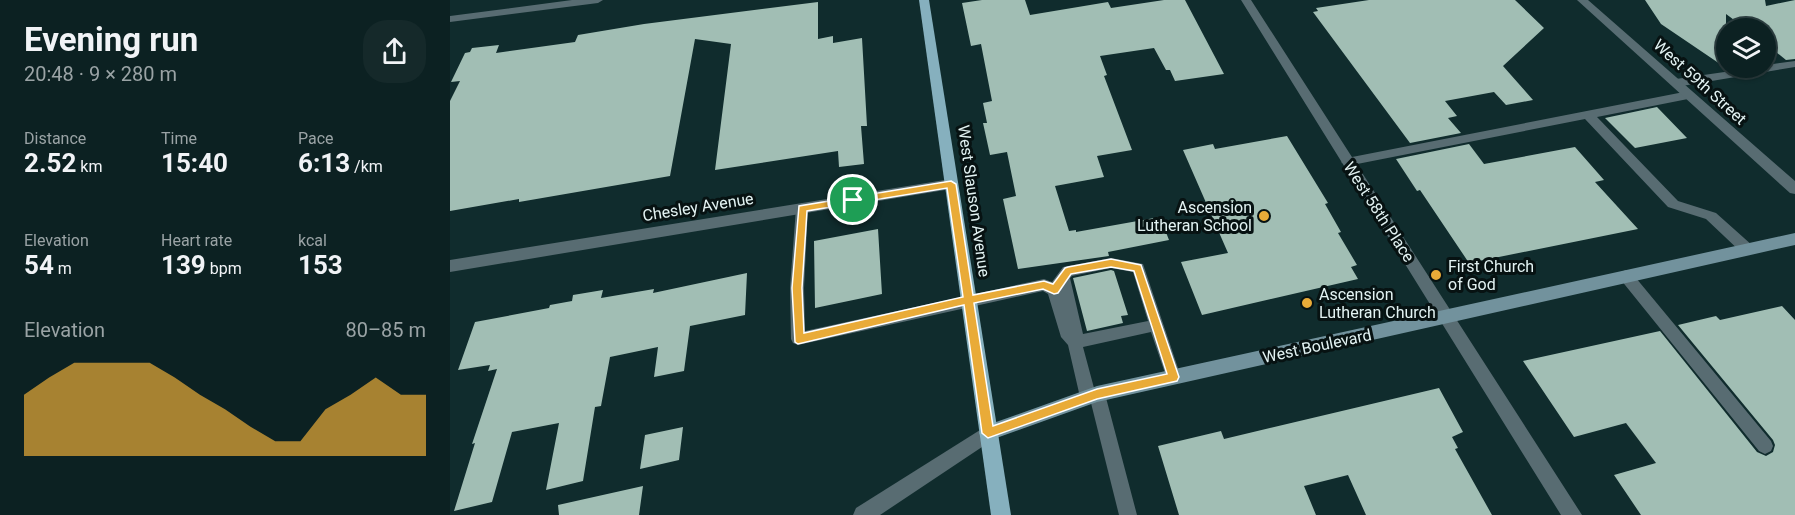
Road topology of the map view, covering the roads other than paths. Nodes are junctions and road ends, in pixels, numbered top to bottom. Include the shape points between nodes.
1 (598, 0) edge
2 (924, 0) edge
3 (1246, 0) edge
4 (1582, 0) edge
5 (450, 19) edge
6 (1795, 64) edge
7 (1676, 83) junction
8 (1689, 95) junction
9 (1588, 116) junction
10 (1347, 162) junction
11 (951, 184) junction
12 (1795, 189) edge
13 (802, 208) junction
14 (1795, 239) edge
15 (1748, 250) junction
16 (450, 266) edge
17 (1626, 276) junction
18 (1059, 284) junction
19 (969, 300) junction
20 (1447, 317) junction
21 (1156, 325) junction
22 (1071, 340) junction
23 (1173, 377) junction
24 (1093, 396) junction
25 (988, 433) junction
26 (1765, 446) dead end
27 (863, 515) edge
28 (1001, 515) edge
29 (1128, 515) edge
30 (1572, 515) edge

1 - 5 street
2 - 11 main road, West Slauson Avenue
3 - 10 street, West 58th Place
4 - 7 street, West 59th Street
6 - 7 lane
7 - 8 street, West 59th Street
8 - 9 lane
8 - 12 street, West 59th Street
9 - 10 lane
9 - 15 lane via 1673,204 1711,216
10 - 20 street, West 58th Place
11 - 13 street, Chesley Avenue
11 - 19 main road, West Slauson Avenue
13 - 16 street, Chesley Avenue
13 - 19 lane via 798,339
14 - 15 main road, West Boulevard
15 - 17 main road, West Boulevard
17 - 20 main road, West Boulevard
17 - 26 lane
18 - 19 lane
18 - 21 lane via 1068,271 1111,263 1138,268
18 - 22 lane
19 - 25 main road, West Slauson Avenue
20 - 23 main road, West Boulevard
20 - 30 street, West 58th Place
21 - 22 lane
21 - 23 lane
22 - 24 lane
23 - 24 main road, West Boulevard
24 - 25 main road, West Boulevard
24 - 29 lane
25 - 27 street, West Boulevard
25 - 28 main road, West Slauson Avenue

